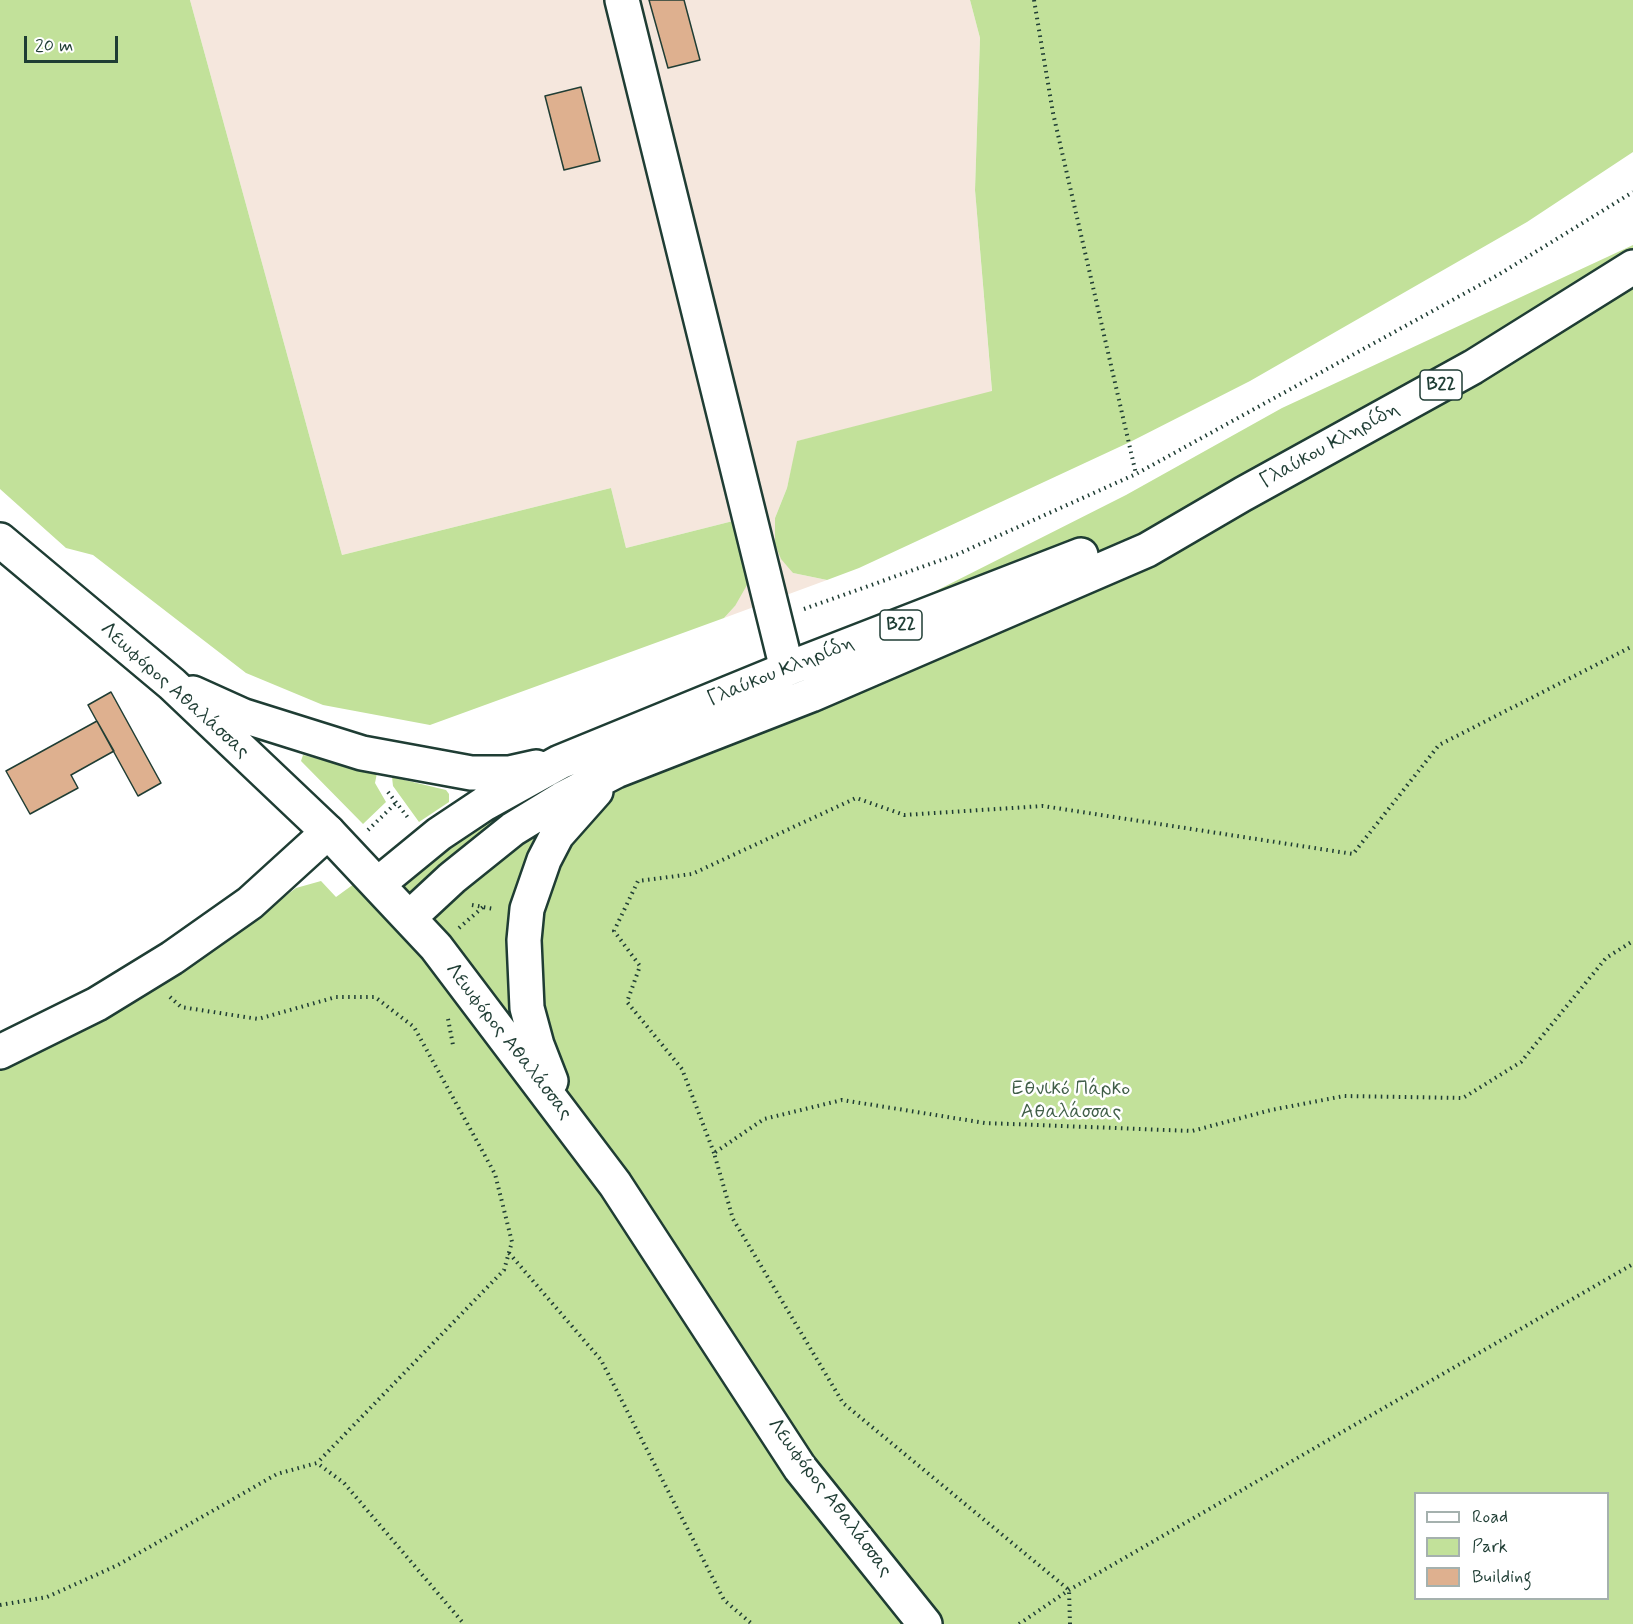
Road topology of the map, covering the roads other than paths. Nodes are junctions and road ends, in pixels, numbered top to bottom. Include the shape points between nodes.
1 (622, 0) edge
2 (1633, 267) edge
3 (1243, 494) junction
4 (0, 540) edge
5 (787, 669) junction
6 (172, 684) junction
7 (560, 762) junction
8 (616, 771) junction
9 (328, 832) junction
10 (378, 884) junction
11 (410, 917) junction
12 (0, 1052) edge
13 (574, 1127) junction
14 (925, 1624) edge

1 - 5 main road
2 - 3 main road, Γλαύκου Κληρίδη / B22 via 1473,368
3 - 5 main road, Γλαύκου Κληρίδη / B22
3 - 8 main road, Γλαύκου Κληρίδη / B22 via 1147,550 811,695
4 - 6 main road, Λεωφόρος Αθαλάσσας
5 - 7 main road, Γλαύκου Κληρίδη / B22
6 - 7 main road via 244,716 307,737 447,771 509,773
6 - 9 main road, Λεωφόρος Αθαλάσσας
7 - 10 main road, Γλαύκου Κληρίδη / B22 via 439,834
8 - 11 main road, Γλαύκου Κληρίδη / B22 via 513,829
8 - 13 main road via 557,836 538,876 527,915 527,1008 549,1078
9 - 10 main road, Λεωφόρος Αθαλάσσας
9 - 12 main road via 250,903 146,975 97,1005
10 - 11 main road, Λεωφόρος Αθαλάσσας
11 - 13 main road, Λεωφόρος Αθαλάσσας
13 - 14 main road, Λεωφόρος Αθαλάσσας via 801,1468

